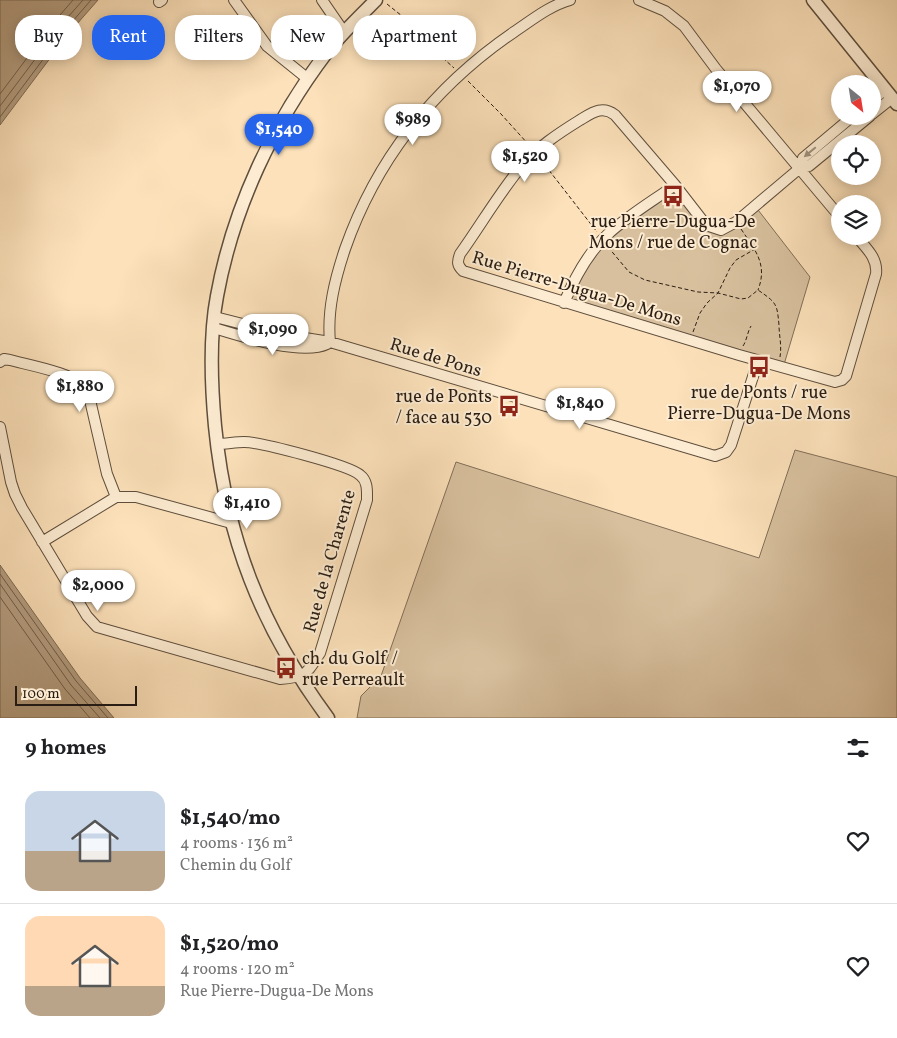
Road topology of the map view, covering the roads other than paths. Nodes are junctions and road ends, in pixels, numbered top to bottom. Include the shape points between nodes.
1 (234, 0) edge
2 (322, 0) edge
3 (570, 0) edge
4 (639, 0) edge
5 (813, 0) edge
6 (380, 1) edge
7 (344, 32) junction
8 (308, 79) junction
9 (891, 97) edge
10 (881, 106) edge
11 (842, 125) edge
12 (859, 125) edge
13 (800, 168) junction
14 (675, 185) junction
15 (831, 206) edge
16 (864, 245) edge
17 (564, 303) junction
18 (214, 322) junction
19 (330, 342) junction
20 (758, 361) junction
21 (0, 362) edge
22 (0, 427) edge
23 (217, 444) junction
24 (116, 497) junction
25 (231, 523) junction
26 (42, 542) junction
27 (298, 678) junction
28 (328, 718) edge

1 - 8 street via 267,46
2 - 7 street
3 - 19 street via 545,11 486,52 435,98 387,160 351,233 340,265 333,292
4 - 13 street via 666,11 684,26
5 - 9 street
6 - 7 street
7 - 8 street
8 - 18 street via 251,183 234,228
9 - 10 street, Rue Pierre-Dugua-De Mons
11 -> 13 street, Rue Pierre-Dugua-De Mons via 803,158
12 - 13 street, Rue Pierre-Dugua-De Mons via 810,166
13 - 14 street, Rue Pierre-Dugua-De Mons via 736,222 721,230 706,225
13 - 15 street
14 - 17 street via 603,240 570,287
14 - 17 street, Rue Pierre-Dugua-De Mons via 610,111 599,110 535,152 520,168 457,262 463,271
16 - 20 street, Rue Pierre-Dugua-De Mons via 877,267 846,376 835,382
17 - 20 street, Rue Pierre-Dugua-De Mons
18 - 19 street via 291,348 311,349
18 - 23 street via 211,376
19 - 20 street, Rue de Pons via 715,456 726,452 731,445
21 - 24 street via 10,360 66,376 86,388 107,474
22 - 26 street via 15,494
23 - 25 street
23 - 27 street, Rue de la Charente via 263,444 347,468 361,475 367,486 367,500 320,652 308,672
24 - 25 street via 136,497
24 - 26 street
25 - 27 street via 261,606
26 - 27 street via 97,628 280,679
27 - 28 street

